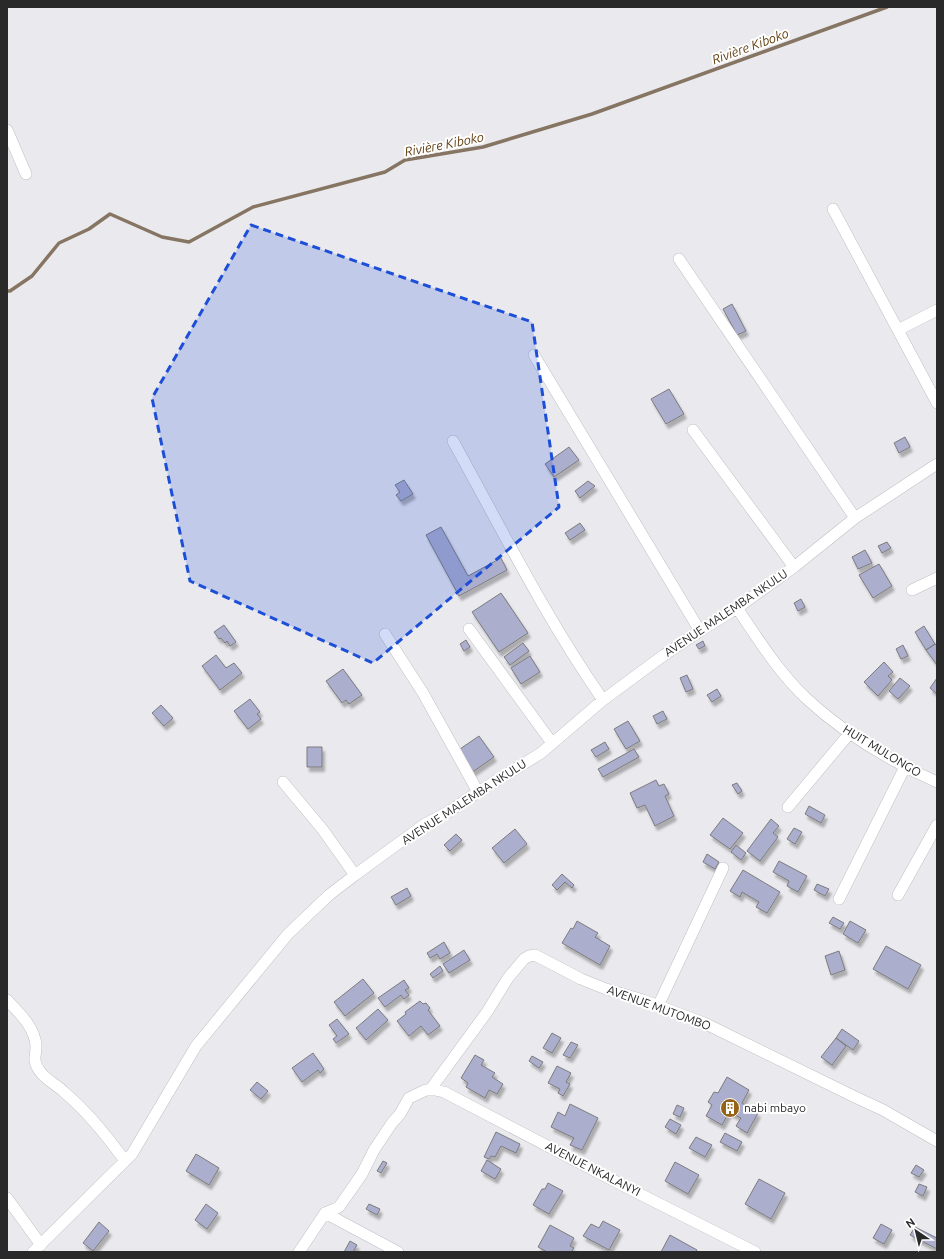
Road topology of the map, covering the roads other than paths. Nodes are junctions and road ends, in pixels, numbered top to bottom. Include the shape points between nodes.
1 (7, 130) edge
2 (26, 174) dead end
3 (834, 209) dead end
4 (679, 259) dead end
5 (937, 310) edge
6 (898, 330) junction
7 (534, 355) dead end
8 (937, 403) edge
9 (693, 430) dead end
10 (453, 441) dead end
11 (937, 464) edge
12 (855, 518) junction
13 (794, 567) junction
14 (937, 578) edge
15 (912, 590) dead end
16 (737, 608) junction
17 (470, 628) dead end
18 (700, 630) junction
19 (385, 634) dead end
20 (603, 700) junction
21 (849, 734) junction
22 (552, 744) junction
23 (905, 767) junction
24 (283, 782) dead end
25 (937, 782) edge
26 (478, 792) junction
27 (788, 807) dead end
28 (937, 825) edge
29 (723, 868) dead end
30 (355, 875) junction
31 (898, 895) dead end
32 (840, 899) dead end
33 (7, 1000) edge
34 (658, 1006) junction
35 (430, 1090) junction
36 (937, 1141) edge
37 (125, 1161) junction
38 (7, 1198) edge
39 (325, 1213) junction
40 (37, 1249) edge
41 (299, 1252) edge
42 (398, 1252) edge
43 (755, 1252) edge

1 - 2 street
3 - 6 street
4 - 12 street
5 - 6 street
6 - 8 street
7 - 18 street
9 - 13 street
10 - 20 street via 547,610
11 - 12 street, AVENUE MALEMBA NKULU
12 - 13 street, AVENUE MALEMBA NKULU
13 - 16 street, AVENUE MALEMBA NKULU
14 - 15 street
16 - 18 street, AVENUE MALEMBA NKULU
16 - 21 street, HUIT MULONGO via 768,654 794,686
17 - 22 street
18 - 20 street, AVENUE MALEMBA NKULU
19 - 26 street via 423,693
20 - 22 street, AVENUE MALEMBA NKULU
21 - 23 street, HUIT MULONGO
21 - 27 street
22 - 26 street, AVENUE MALEMBA NKULU
23 - 25 street, HUIT MULONGO
23 - 32 street
24 - 30 street via 323,830
26 - 30 street, AVENUE MALEMBA NKULU via 429,822
28 - 31 street
29 - 34 street
30 - 37 street, AVENUE MALEMBA NKULU via 317,905 288,934 196,1046 136,1150
33 - 37 street via 25,1019 33,1036 36,1047 34,1060 39,1071 79,1106
34 - 35 street, AVENUE MUTOMBO via 581,978 535,955 529,956 508,978 487,1012
34 - 36 street, AVENUE MUTOMBO via 738,1039 883,1110
35 - 39 street via 409,1098 374,1150 362,1174 338,1207
35 - 43 street, AVENUE NKALANYI via 444,1092
37 - 40 street, AVENUE MALEMBA NKULU
38 - 40 street
39 - 41 street
39 - 42 street

